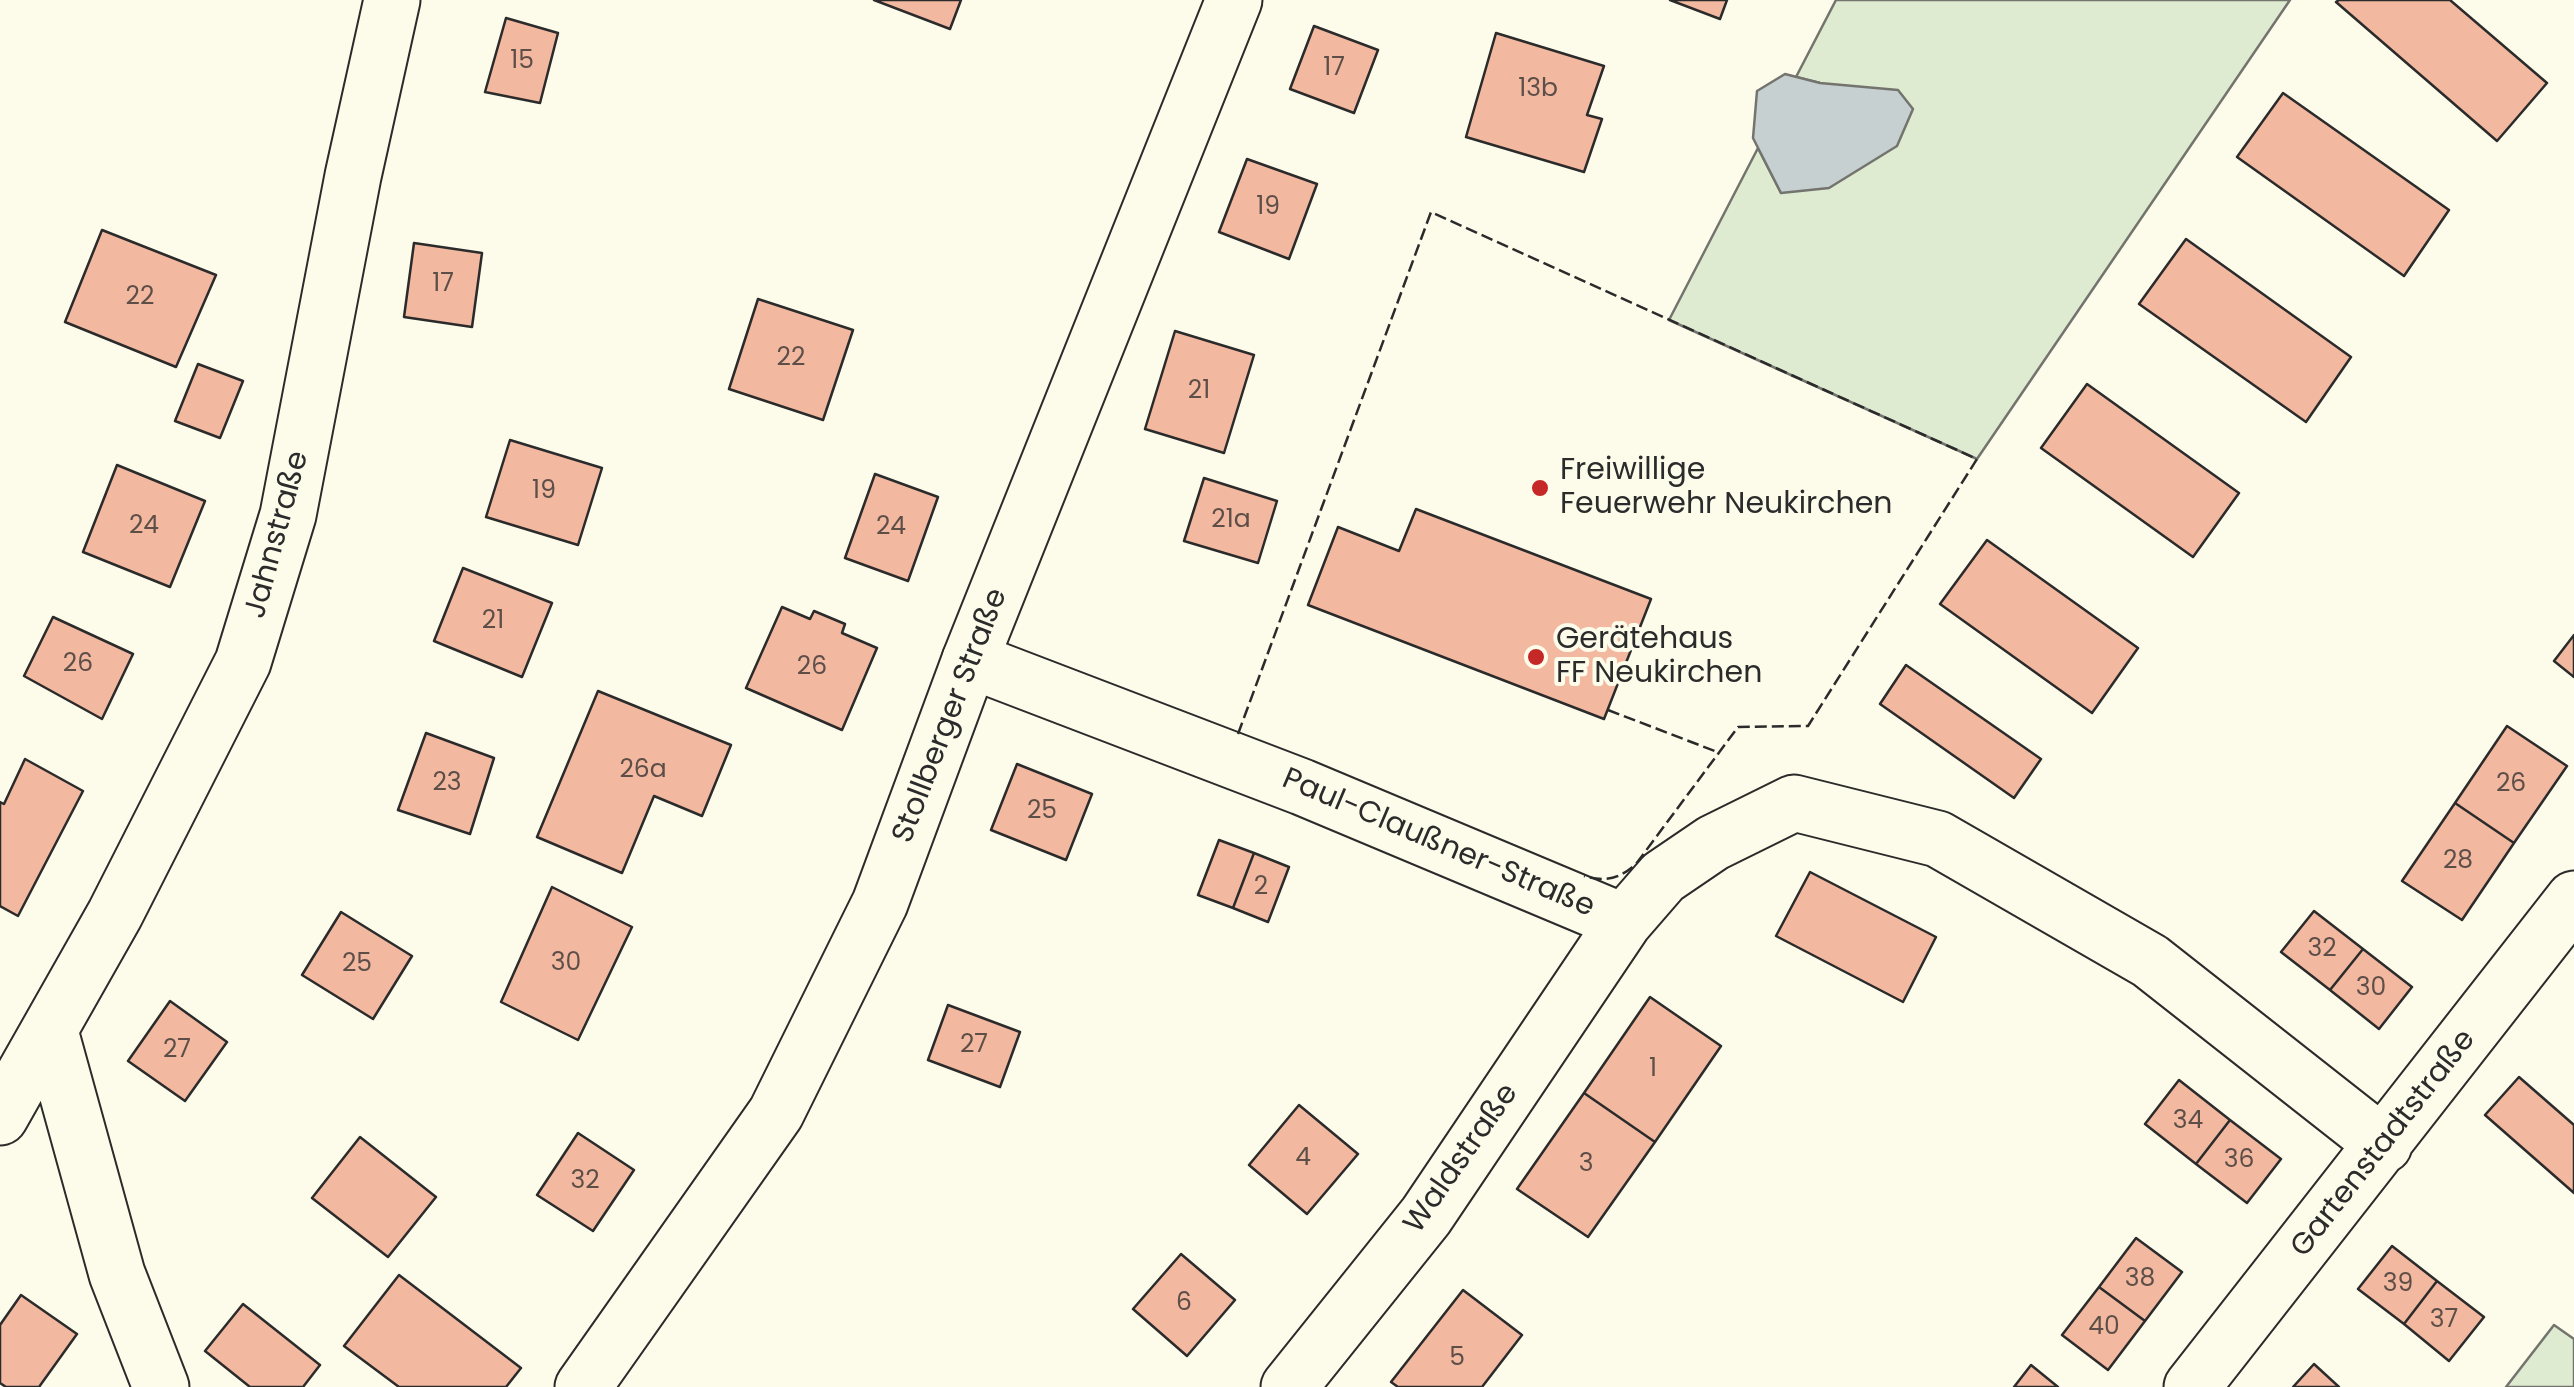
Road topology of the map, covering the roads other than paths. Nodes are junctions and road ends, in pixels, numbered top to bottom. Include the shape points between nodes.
1 (392, 0) edge
2 (1234, 0) edge
3 (970, 660) junction
4 (2574, 900) edge
5 (1624, 922) junction
6 (50, 1031) junction
7 (0, 1116) edge
8 (2384, 1145) junction
9 (161, 1387) edge
10 (582, 1387) edge
11 (1289, 1387) edge
12 (2192, 1387) edge

1 - 6 street, Jahnstraße via 288,515 243,662
2 - 3 street, Stollberger Straße
3 - 5 street, Paul-Claußner-Straße via 1302,787
3 - 10 street, Stollberger Straße via 880,903 776,1114
4 - 8 street, Gartenstadtstraße
5 - 8 street, Paul-Claußner-Straße via 1663,878 1794,802 1938,839 2150,961
5 - 11 street, Waldstraße via 1426,1216
6 - 7 street, Jahnstraße
6 - 9 street via 117,1274
8 - 12 street, Gartenstadtstraße

